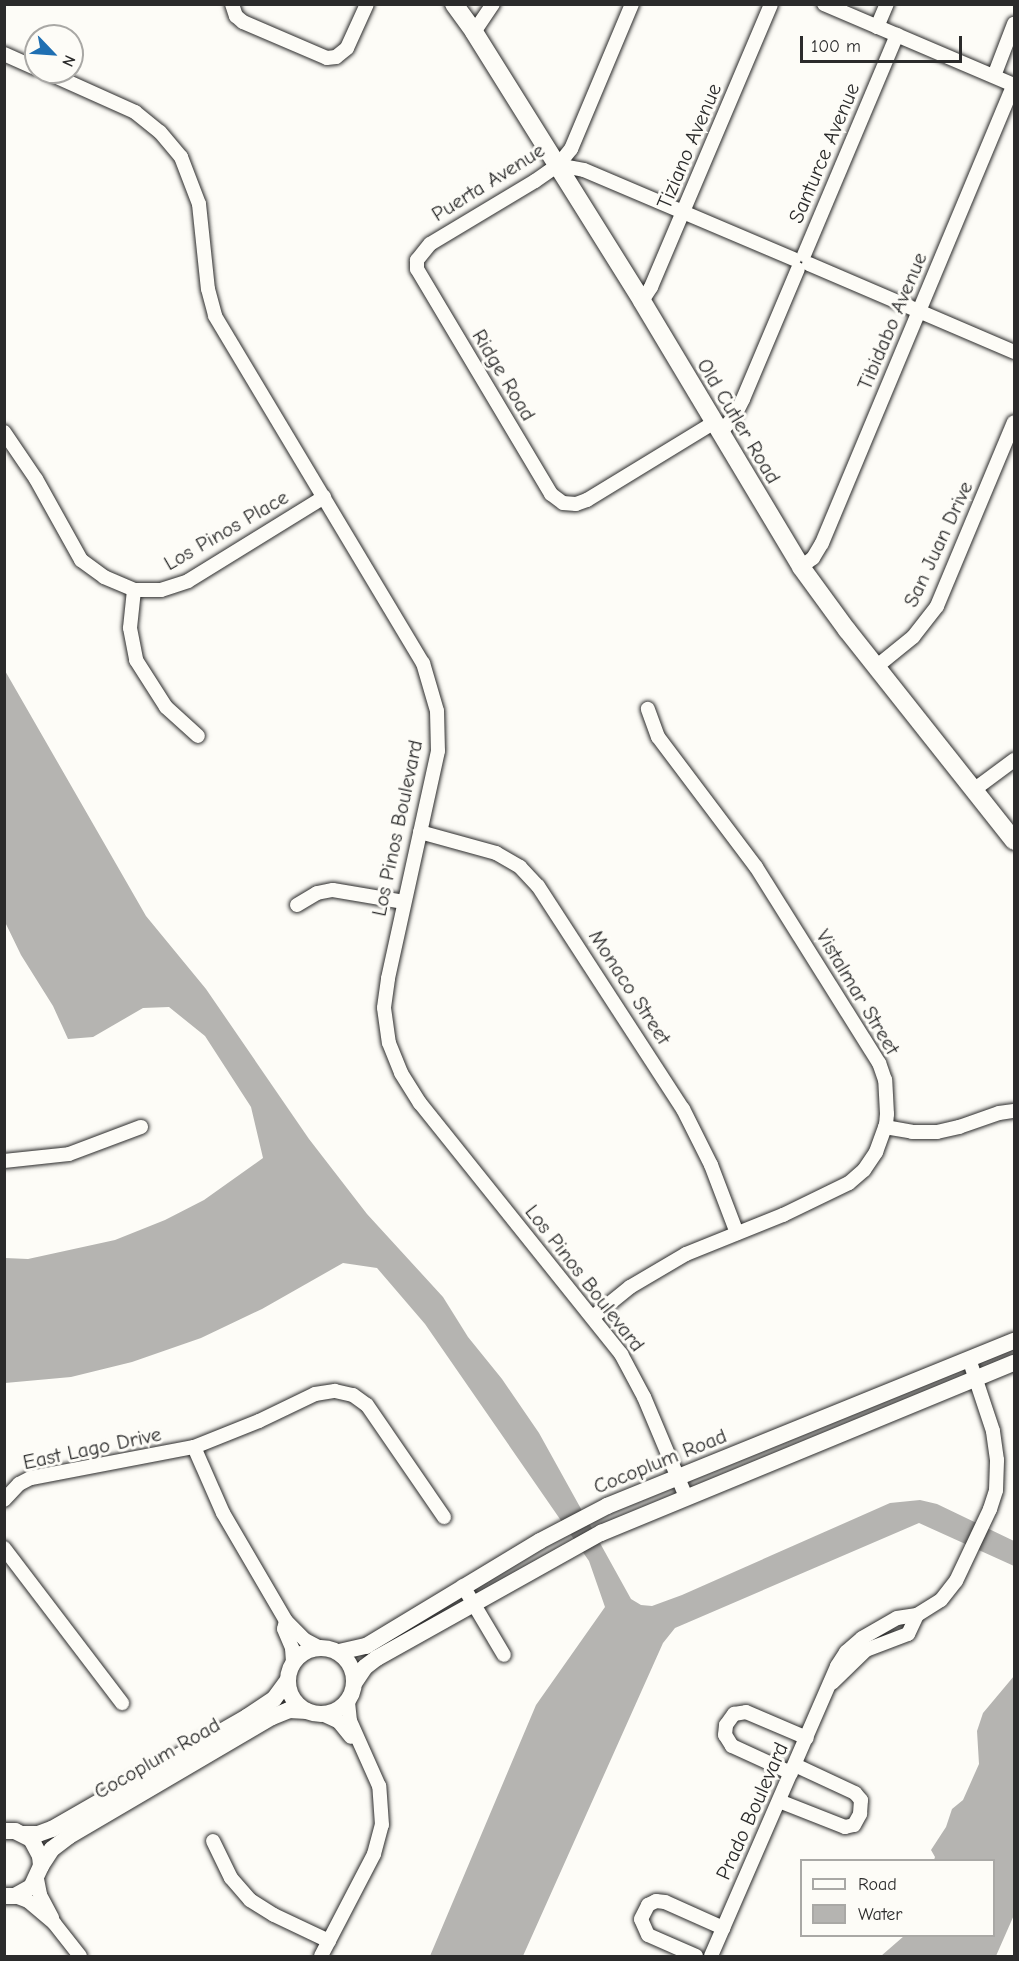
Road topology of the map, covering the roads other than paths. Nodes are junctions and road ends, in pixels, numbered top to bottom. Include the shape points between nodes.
1 (232, 4) edge
2 (367, 4) edge
3 (454, 4) edge
4 (493, 4) edge
5 (632, 4) edge
6 (771, 4) edge
7 (824, 4) edge
8 (886, 4) edge
9 (1014, 24) edge
10 (877, 27) junction
11 (474, 32) junction
12 (897, 35) junction
13 (4, 54) edge
14 (24, 63) edge
15 (993, 76) junction
16 (73, 84) edge
17 (1014, 85) edge
18 (558, 165) junction
19 (683, 212) junction
20 (417, 260) joint
21 (801, 262) junction
22 (642, 302) junction
23 (919, 311) junction
24 (1014, 352) edge
25 (1014, 422) edge
26 (716, 428) junction
27 (4, 432) edge
28 (324, 497) junction
29 (567, 505) joint
30 (801, 567) junction
31 (135, 590) junction
32 (876, 667) junction
33 (648, 709) dead end
34 (198, 736) dead end
35 (1014, 760) edge
36 (975, 789) junction
37 (420, 832) junction
38 (1014, 841) edge
39 (404, 902) junction
40 (297, 905) dead end
41 (1014, 1111) edge
42 (141, 1127) dead end
43 (885, 1127) junction
44 (4, 1161) edge
45 (737, 1233) junction
46 (592, 1317) junction
47 (1014, 1341) edge
48 (969, 1359) junction
49 (1014, 1363) edge
50 (977, 1378) junction
51 (194, 1447) junction
52 (678, 1476) junction
53 (686, 1497) junction
54 (4, 1500) edge
55 (444, 1517) dead end
56 (4, 1548) edge
57 (463, 1586) junction
58 (474, 1604) junction
59 (917, 1615) junction
60 (286, 1621) junction
61 (318, 1647) junction
62 (339, 1652) junction
63 (504, 1655) dead end
64 (293, 1662) junction
65 (288, 1680) junction
66 (355, 1682) junction
67 (832, 1683) junction
68 (348, 1701) junction
69 (122, 1703) dead end
70 (314, 1713) junction
71 (807, 1738) junction
72 (358, 1742) junction
73 (793, 1769) junction
74 (779, 1801) junction
75 (4, 1831) edge
76 (23, 1834) junction
77 (213, 1841) dead end
78 (39, 1872) junction
79 (10, 1896) edge
80 (54, 1923) junction
81 (723, 1928) junction
82 (329, 1941) junction
83 (80, 1956) edge
84 (321, 1956) edge
85 (696, 1956) edge
86 (713, 1956) edge

1 - 2 street via 243,22 327,58 340,55 347,48
3 - 11 main road, Old Cutler Road
4 - 11 street
5 - 18 street, Puerta Avenue via 571,149
6 - 19 street, Tiziano Avenue
7 - 10 street
8 - 10 street
9 - 15 street
10 - 12 street
11 - 18 main road, Old Cutler Road
12 - 15 street
12 - 21 street, Santurce Avenue
13 - 14 street
15 - 17 street
16 - 28 street, Los Pinos Boulevard via 135,112 160,132 181,157 199,204 208,289 215,316
17 - 23 street, Tibidabo Avenue
18 - 19 street via 584,170
18 - 20 street, Puerta Avenue via 436,240
18 - 22 main road, Old Cutler Road
19 - 21 street
19 - 22 street, Tiziano Avenue
20 - 29 street, Ridge Road via 422,282 545,484 555,498
21 - 23 street
21 - 26 street, Santurce Avenue via 744,399 734,417
22 - 26 main road, Old Cutler Road
23 - 24 street
23 - 30 street, Tibidabo Avenue via 822,543 813,558
25 - 32 street, San Juan Drive via 937,606 913,637
26 - 29 street, Santurce Avenue via 587,500
26 - 30 main road, Old Cutler Road
27 - 31 street via 36,479 81,560 104,577
28 - 31 street, Los Pinos Place via 188,581 161,590
28 - 37 street, Los Pinos Boulevard via 411,639 429,676 438,751
30 - 32 main road, Old Cutler Road
31 - 34 street via 130,628 136,660 166,707
32 - 36 main road, Old Cutler Road
33 - 43 street, Vistalmar Street via 658,737 756,867 879,1063 887,1089
35 - 36 street
36 - 38 main road, Old Cutler Road
37 - 39 street, Los Pinos Boulevard
37 - 45 street, Monaco Street via 496,853 520,867 538,886 683,1109 711,1165
39 - 40 street via 333,890 317,892
39 - 46 street, Los Pinos Boulevard via 384,1008 387,1036 401,1073 428,1114
41 - 43 street via 937,1132
42 - 44 street via 69,1154
43 - 45 street, Vistalmar Street via 871,1160 849,1183
45 - 46 street, Vistalmar Street via 664,1266
46 - 52 street, Los Pinos Boulevard via 638,1384
47 - 48 street, Cocoplum Road
48 - 50 street, Prado Boulevard
48 - 52 street, Cocoplum Road
49 - 50 street, Cocoplum Road
50 - 53 street, Cocoplum Road
50 - 59 street, Prado Boulevard via 990,1418 997,1460 996,1490 956,1581 941,1600
51 - 54 street, East Lago Drive via 31,1478
51 - 55 street, East Lago Drive via 315,1394 342,1392 367,1405
51 - 60 street via 223,1513
52 - 53 street, Los Pinos Boulevard
52 - 57 street, Cocoplum Road via 563,1528
53 - 58 street, Cocoplum Road via 571,1548
56 - 69 street
57 - 58 street
57 - 62 street, Cocoplum Road via 366,1646
58 - 63 street
58 - 66 street, Cocoplum Road via 377,1658
59 - 67 street, Prado Boulevard via 908,1634 866,1650
59 - 67 street, Prado Boulevard via 897,1618 855,1642 837,1666
60 - 61 street
60 - 64 street
61 - 62 street, Cocoplum Road
61 - 64 street
62 - 66 street via 351,1665
64 - 65 street, Cocoplum Road
65 - 70 street via 292,1698
65 - 76 street, Cocoplum Road via 274,1699 247,1717 57,1827 38,1834
66 - 68 street, Cocoplum Road
67 - 71 street, Prado Boulevard
68 - 70 street, Cocoplum Road via 332,1713
68 - 72 street via 348,1716
70 - 72 street via 339,1722
70 - 78 street, Cocoplum Road via 288,1710 272,1717 69,1836 52,1849
71 - 73 street, Prado Boulevard
71 - 73 street via 746,1713 735,1714 726,1725 726,1739 732,1746
72 - 82 street via 379,1786 381,1832
73 - 74 street, Prado Boulevard
73 - 74 street via 855,1793 861,1800 860,1814 854,1825 845,1827
74 - 81 street, Prado Boulevard
75 - 76 street, Cocoplum Road
76 - 78 street via 37,1847
77 - 82 street via 231,1878 250,1900 274,1916
78 - 79 street, Cocoplum Road via 31,1887
78 - 80 street via 40,1895
79 - 80 street via 28,1901
80 - 83 street
81 - 85 street via 665,1902 648,1905 641,1919 648,1935
81 - 86 street, Prado Boulevard
82 - 84 street

